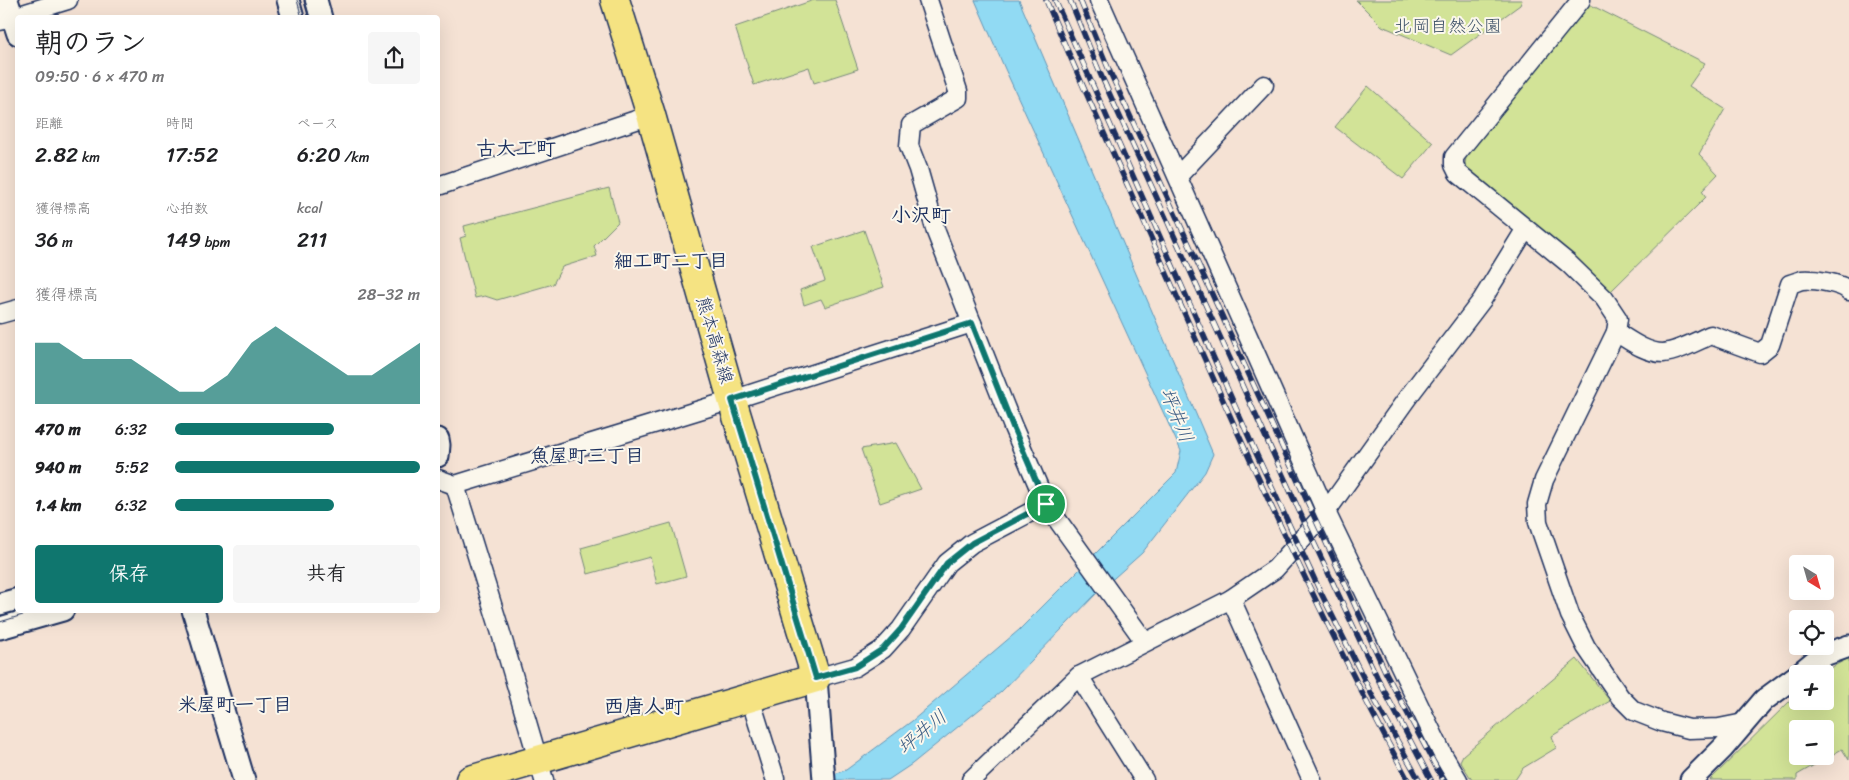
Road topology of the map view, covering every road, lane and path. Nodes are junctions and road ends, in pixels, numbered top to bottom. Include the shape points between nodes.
1 (68, 0) edge
2 (288, 0) edge
3 (316, 0) edge
4 (615, 0) edge
5 (928, 0) edge
6 (1100, 0) edge
7 (1581, 0) edge
8 (19, 15) edge
9 (292, 15) edge
10 (321, 15) edge
11 (1264, 85) dead end
12 (651, 116) junction
13 (1178, 176) junction
14 (440, 185) edge
15 (1525, 230) junction
16 (1849, 291) edge
17 (15, 310) edge
18 (0, 314) edge
19 (972, 323) junction
20 (1616, 332) junction
21 (732, 400) junction
22 (440, 480) edge
23 (455, 484) junction
24 (1046, 504) junction
25 (1326, 512) junction
26 (1231, 599) junction
27 (15, 600) edge
28 (0, 604) edge
29 (52, 613) edge
30 (194, 613) edge
31 (0, 628) edge
32 (1145, 642) junction
33 (1849, 646) edge
34 (1810, 665) edge
35 (1079, 676) junction
36 (816, 678) junction
37 (1789, 681) edge
38 (750, 698) junction
39 (1744, 723) junction
40 (541, 770) edge
41 (824, 772) edge
42 (775, 778) dead end
43 (244, 780) edge
44 (470, 780) edge
45 (971, 780) edge
46 (1144, 780) edge
47 (1312, 780) edge
48 (1458, 780) edge
49 (1691, 780) edge

1 - 8 street
2 - 9 street
3 - 10 street
4 - 12 main road, 熊本高森線
5 - 19 street via 958,98 911,125 910,146 936,232
6 - 13 street
7 - 15 street via 1454,157 1458,173
11 - 13 street
12 - 14 street
12 - 21 main road, 熊本高森線
13 - 25 street
15 - 20 street via 1604,298 1618,319
15 - 25 street via 1482,300 1408,396
16 - 20 street via 1831,283 1800,280 1790,284 1770,345 1760,353 1711,335 1663,353 1650,351
17 - 18 street
19 - 21 street
19 - 24 street
20 - 39 street via 1544,480 1537,504 1538,522 1570,615 1586,647 1620,698 1634,711 1689,729
21 - 23 street
21 - 36 main road, 熊本高森線
22 - 23 street
23 - 40 street
24 - 32 street
24 - 36 street via 972,543 947,563 907,621 883,649 855,667
25 - 26 street via 1275,569
25 - 48 street
26 - 32 street
26 - 47 street
27 - 28 street
29 - 31 street
30 - 43 street
32 - 35 street
33 - 34 street via 1821,656
35 - 45 street
35 - 46 street
36 - 38 main road
36 - 41 street
37 - 39 street via 1764,700
38 - 40 main road
38 - 42 street
39 - 49 street
40 - 44 main road

